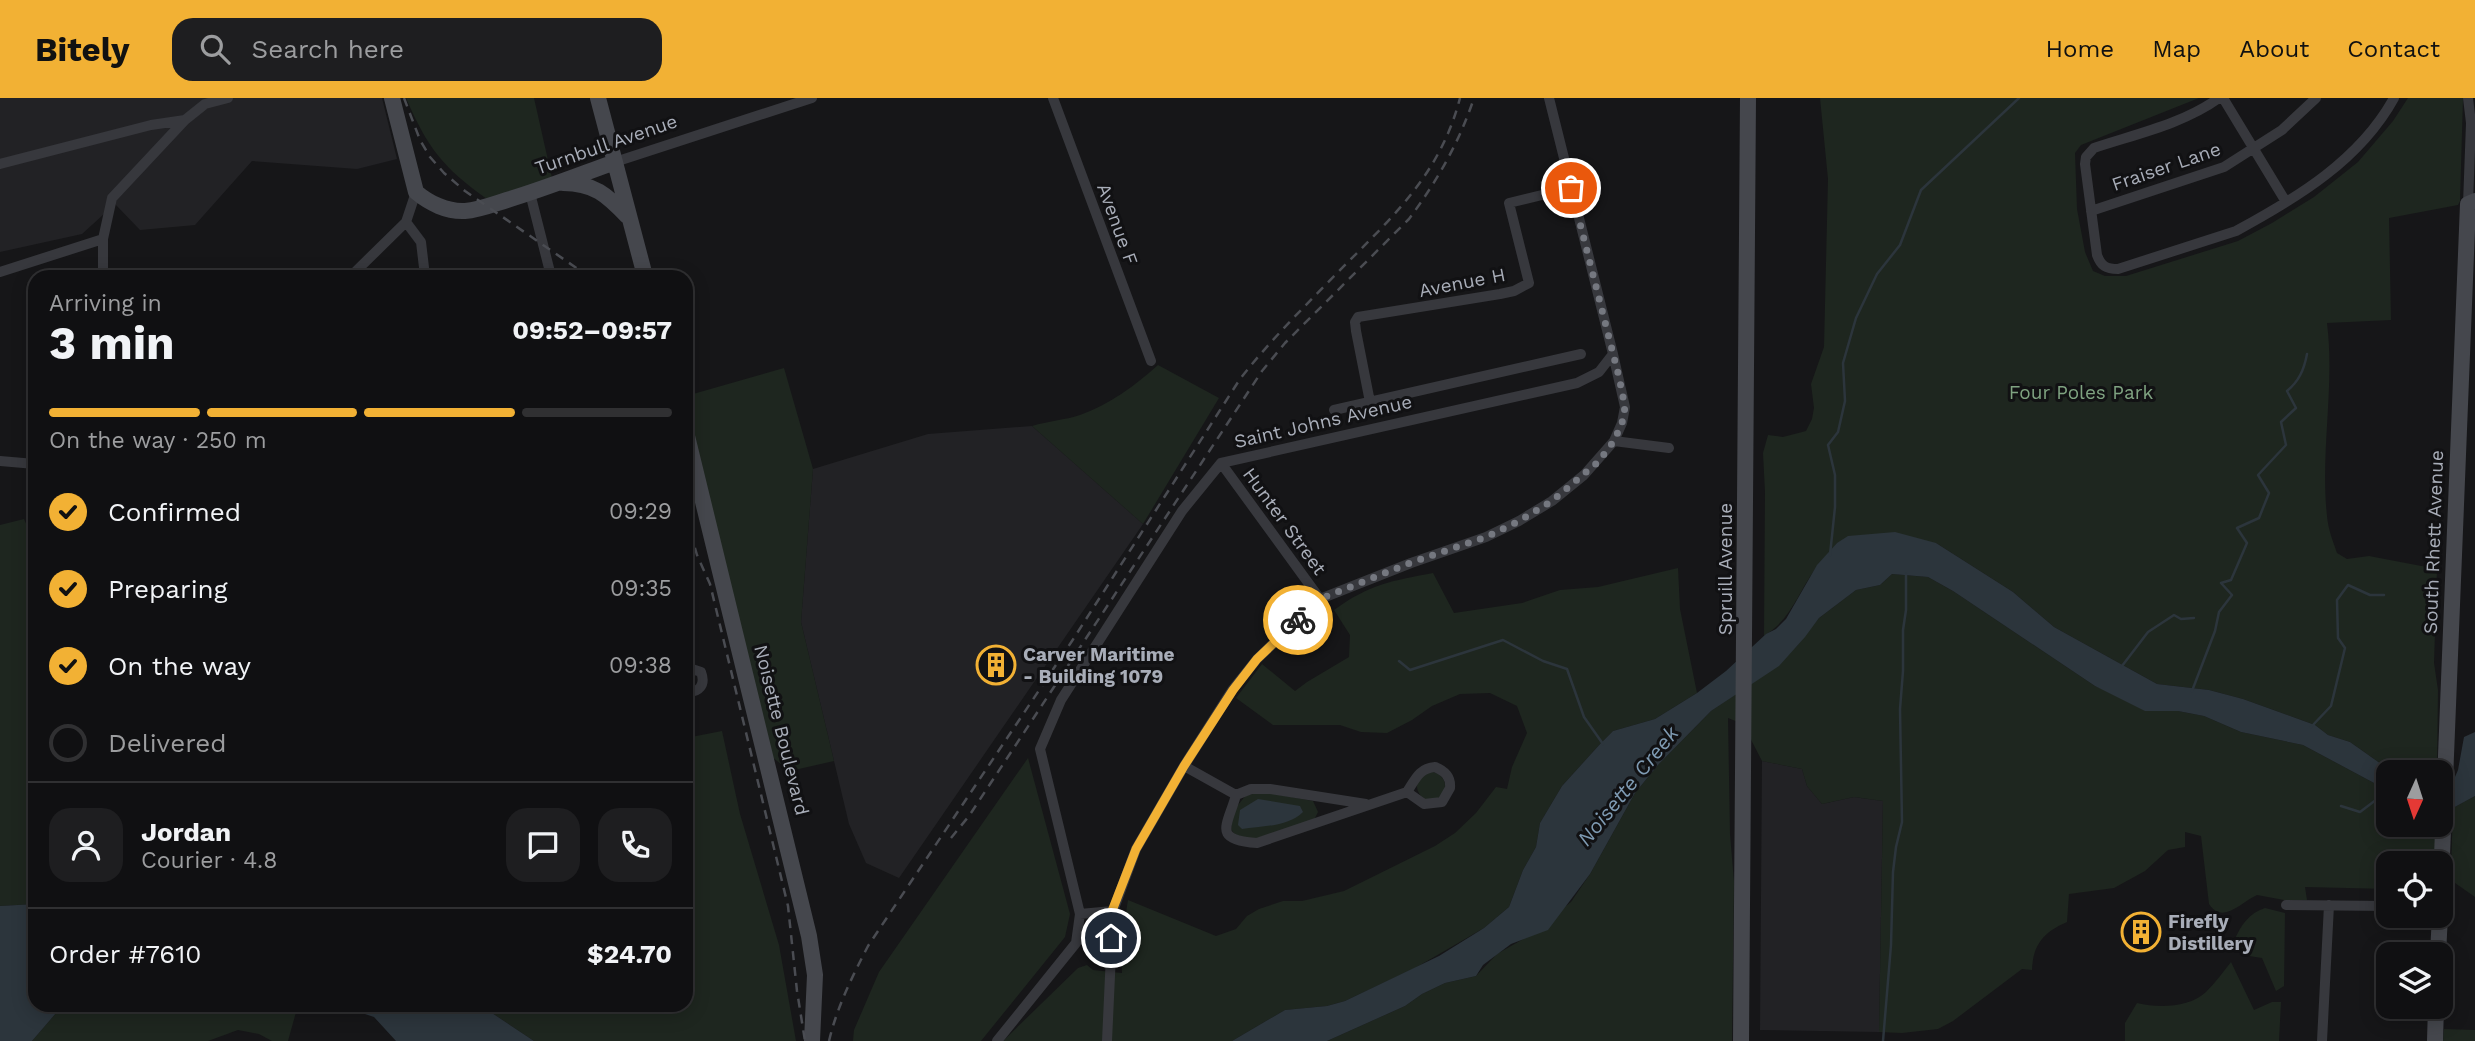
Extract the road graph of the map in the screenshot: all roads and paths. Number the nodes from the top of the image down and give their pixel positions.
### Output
1 (228, 98) edge
2 (392, 98) edge
3 (598, 98) edge
4 (812, 98) edge
5 (1053, 98) edge
6 (1549, 98) edge
7 (1748, 98) edge
8 (2221, 98) edge
9 (2316, 98) edge
10 (2394, 98) edge
11 (2468, 98) edge
12 (2475, 107) edge
13 (185, 120) junction
14 (2471, 123) junction
15 (2254, 149) junction
16 (615, 162) junction
17 (0, 164) edge
18 (557, 183) junction
19 (1571, 188) junction
20 (415, 192) junction
21 (530, 193) junction
22 (2286, 202) junction
23 (2471, 203) edge
24 (2091, 211) junction
25 (630, 218) junction
26 (406, 222) junction
27 (103, 239) junction
28 (103, 270) edge
29 (357, 270) edge
30 (424, 270) edge
31 (549, 270) edge
32 (643, 270) edge
33 (0, 272) edge
34 (1581, 354) dead end
35 (1613, 354) junction
36 (1151, 361) dead end
37 (2467, 372) edge
38 (1370, 402) junction
39 (1334, 410) dead end
40 (1614, 441) junction
41 (1669, 448) dead end
42 (0, 461) edge
43 (693, 461) edge
44 (28, 463) edge
45 (1221, 463) junction
46 (1320, 599) junction
47 (693, 669) edge
48 (693, 692) edge
49 (1184, 766) junction
50 (1407, 792) dead end
51 (1236, 795) junction
52 (1317, 797) junction
53 (1366, 804) junction
54 (1324, 821) junction
55 (2442, 851) edge
56 (2286, 905) dead end
57 (2329, 905) junction
58 (2376, 906) edge
59 (1112, 911) junction
60 (1080, 914) junction
61 (2436, 1019) edge
62 (812, 1041) edge
63 (997, 1041) edge
64 (1107, 1041) edge
65 (1741, 1041) edge
66 (2322, 1041) edge
67 (2435, 1041) edge

1 - 13 street
2 - 20 street
3 - 16 street
4 - 16 street, Turnbull Avenue
5 - 36 street, Avenue F
6 - 19 street
7 - 65 street, Spruill Avenue
8 - 15 street
8 - 24 street
9 - 15 street, Fraiser Lane
10 - 22 street
11 - 14 street
12 - 14 street
13 - 17 street
13 - 27 street
14 - 23 street
15 - 22 street
15 - 24 street, Fraiser Lane
16 - 18 street, Turnbull Avenue
16 - 25 street
18 - 21 street, Turnbull Avenue
18 - 25 street
19 - 35 street
19 - 38 street, Avenue H
20 - 21 street, Turnbull Avenue
20 - 26 street
21 - 31 street
22 - 24 street
23 - 37 street, South Rhett Avenue
25 - 32 street
26 - 29 street
26 - 30 street
27 - 28 street
27 - 33 street
34 - 38 street
35 - 40 street
35 - 45 street, Saint Johns Avenue
37 - 55 street, South Rhett Avenue
38 - 39 street
40 - 41 street
40 - 46 street
42 - 44 street
43 - 62 street, Noisette Boulevard
45 - 46 street, Hunter Street
45 - 60 street, Saint Johns Avenue
46 - 49 street
47 - 48 street
49 - 51 street
49 - 59 street
50 - 53 street
51 - 52 street
51 - 54 street
52 - 53 street
52 - 54 street
53 - 54 street
56 - 57 street
57 - 58 street
57 - 66 street
59 - 60 street
59 - 64 street
60 - 63 street
61 - 67 street

